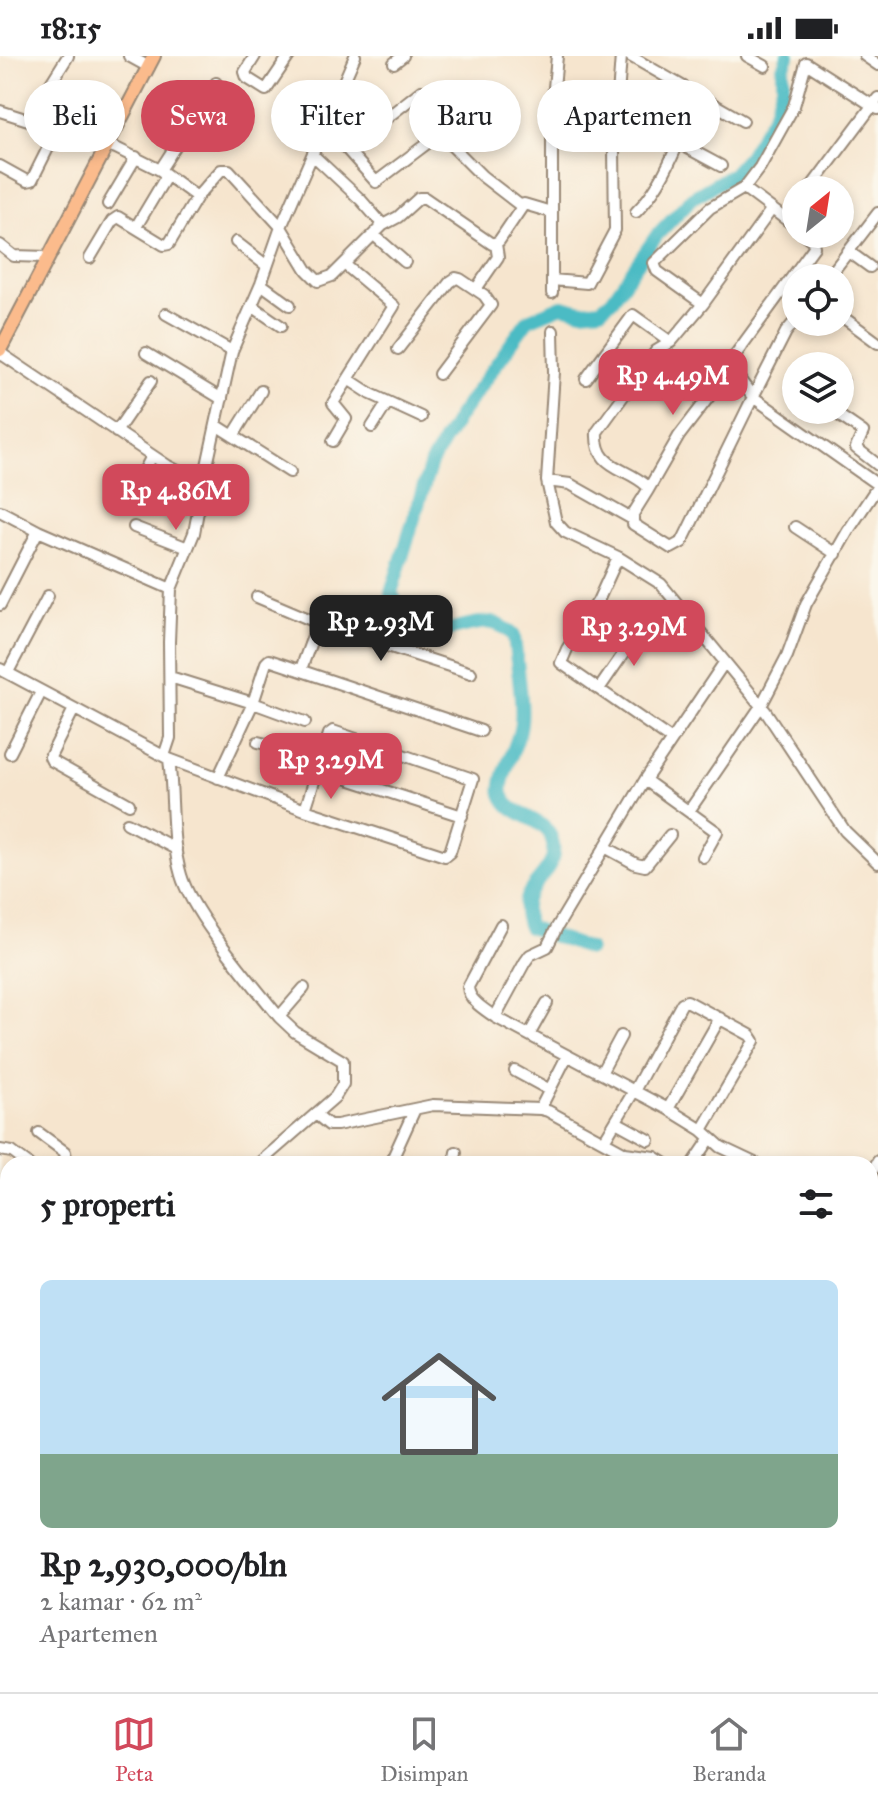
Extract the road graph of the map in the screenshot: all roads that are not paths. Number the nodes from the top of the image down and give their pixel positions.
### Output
1 (68, 56) edge
2 (129, 56) edge
3 (255, 56) edge
4 (289, 56) edge
5 (355, 56) edge
6 (557, 56) edge
7 (621, 56) edge
8 (630, 56) edge
9 (747, 56) edge
10 (865, 56) edge
11 (808, 59) edge
12 (151, 62) edge
13 (878, 65) edge
14 (765, 66) dead end
15 (53, 80) edge
16 (345, 80) edge
17 (619, 80) edge
18 (409, 101) edge
19 (876, 104) edge
20 (0, 111) edge
21 (125, 112) edge
22 (393, 114) edge
23 (24, 119) edge
24 (743, 121) dead end
25 (46, 152) edge
26 (104, 152) edge
27 (125, 152) edge
28 (175, 152) edge
29 (314, 152) edge
30 (349, 152) edge
31 (614, 152) edge
32 (674, 152) edge
33 (695, 152) edge
34 (313, 155) junction
35 (136, 157) junction
36 (0, 166) edge
37 (721, 166) dead end
38 (163, 173) junction
39 (820, 176) edge
40 (744, 188) junction
41 (197, 197) junction
42 (108, 204) dead end
43 (521, 206) junction
44 (771, 210) junction
45 (551, 212) junction
46 (636, 212) dead end
47 (878, 213) edge
48 (782, 217) edge
49 (383, 225) junction
50 (136, 227) junction
51 (281, 227) junction
52 (374, 235) junction
53 (236, 242) dead end
54 (496, 244) junction
55 (0, 245) edge
56 (813, 248) edge
57 (848, 251) junction
58 (48, 257) junction
59 (90, 258) dead end
60 (405, 262) dead end
61 (344, 264) junction
62 (838, 264) edge
63 (267, 266) junction
64 (870, 267) dead end
65 (552, 280) junction
66 (261, 284) junction
67 (476, 289) junction
68 (552, 293) dead end
69 (703, 304) junction
70 (290, 305) dead end
71 (252, 306) junction
72 (166, 314) dead end
73 (854, 325) edge
74 (281, 326) dead end
75 (5, 330) edge
76 (553, 331) dead end
77 (784, 336) edge
78 (671, 342) junction
79 (878, 343) edge
80 (398, 349) dead end
81 (232, 351) junction
82 (0, 352) edge
83 (146, 353) dead end
84 (731, 368) junction
85 (439, 374) dead end
86 (348, 379) junction
87 (586, 379) dead end
88 (151, 381) dead end
89 (261, 391) dead end
90 (753, 397) junction
91 (222, 399) junction
92 (388, 402) junction
93 (421, 417) dead end
94 (851, 424) edge
95 (216, 425) junction
96 (372, 427) dead end
97 (116, 432) junction
98 (233, 436) junction
99 (333, 441) dead end
100 (152, 456) junction
101 (878, 465) edge
102 (290, 472) dead end
103 (547, 481) junction
104 (203, 484) junction
105 (878, 486) edge
106 (648, 490) junction
107 (132, 494) dead end
108 (0, 511) edge
109 (632, 519) junction
110 (134, 527) dead end
111 (795, 527) dead end
112 (38, 531) junction
113 (188, 548) junction
114 (836, 554) junction
115 (618, 557) junction
116 (171, 589) junction
117 (48, 596) dead end
118 (257, 597) dead end
119 (0, 605) edge
120 (323, 625) junction
121 (641, 628) dead end
122 (724, 663) junction
123 (301, 669) junction
124 (4, 671) edge
125 (471, 673) dead end
126 (170, 677) junction
127 (599, 689) junction
128 (41, 692) junction
129 (253, 703) junction
130 (761, 706) junction
131 (74, 709) junction
132 (305, 722) dead end
133 (481, 731) dead end
134 (672, 740) junction
135 (258, 742) dead end
136 (10, 753) dead end
137 (166, 758) junction
138 (318, 769) junction
139 (218, 778) junction
140 (645, 780) junction
141 (129, 804) dead end
142 (305, 810) junction
143 (689, 811) junction
144 (462, 816) junction
145 (127, 823) dead end
146 (670, 835) dead end
147 (605, 847) junction
148 (176, 849) junction
149 (703, 857) dead end
150 (878, 863) edge
151 (501, 925) dead end
152 (304, 988) dead end
153 (547, 1003) dead end
154 (279, 1017) junction
155 (495, 1017) junction
156 (720, 1018) junction
157 (529, 1035) junction
158 (621, 1036) dead end
159 (567, 1056) junction
160 (515, 1071) dead end
161 (601, 1073) junction
162 (548, 1089) junction
163 (634, 1091) junction
164 (415, 1109) junction
165 (540, 1109) junction
166 (668, 1109) junction
167 (317, 1115) junction
168 (616, 1122) junction
169 (39, 1133) dead end
170 (706, 1135) junction
171 (649, 1140) dead end
172 (604, 1141) junction
173 (456, 1152) dead end
174 (625, 1153) junction
175 (66, 1156) edge
176 (268, 1156) edge
177 (394, 1156) edge
178 (455, 1156) edge
179 (623, 1156) edge
180 (648, 1156) edge
181 (697, 1156) edge
182 (743, 1156) edge

1 - 15 street
2 - 12 street
3 - 4 street
5 - 16 street
6 - 45 street
7 - 17 street
8 - 24 street
9 - 14 street
10 - 13 street
11 - 19 street
11 - 40 street
12 - 21 main road
18 - 22 street
19 - 39 street
20 - 23 street
25 - 36 street
26 - 58 main road
27 - 35 street
28 - 38 street
29 - 34 street
30 - 43 street
31 - 65 street
32 - 46 street
33 - 37 street
34 - 49 street
34 - 51 street
35 - 38 street
35 - 42 street
38 - 41 street
38 - 50 street
40 - 44 street
40 - 69 street
41 - 50 street
41 - 51 street
43 - 45 street
43 - 54 street
44 - 48 street
44 - 69 street
45 - 65 street
47 - 57 street
49 - 52 street
49 - 54 street
50 - 59 street
51 - 61 street
51 - 63 street
52 - 60 street
52 - 61 street
53 - 63 street
54 - 67 street
55 - 58 street
56 - 84 street
57 - 62 street
57 - 64 street
58 - 75 main road
61 - 86 street
63 - 66 street
65 - 68 street
66 - 70 street
66 - 71 street
67 - 80 street
67 - 85 street
69 - 78 street
71 - 74 street
71 - 81 street
72 - 81 street
73 - 79 street
75 - 82 main road
76 - 103 street
77 - 90 street
78 - 87 street
78 - 106 street
81 - 91 street
82 - 97 street
83 - 91 street
84 - 90 street
84 - 106 street
86 - 92 street
86 - 99 street
88 - 97 street
89 - 98 street
90 - 105 street
90 - 109 street
91 - 95 street
92 - 93 street
92 - 96 street
94 - 101 street
95 - 98 street
95 - 104 street
97 - 100 street
98 - 102 street
100 - 104 street
100 - 107 street
103 - 109 street
103 - 115 street
104 - 113 street
105 - 114 street
106 - 109 street
108 - 112 street
110 - 113 street
111 - 114 street
112 - 116 street
112 - 119 street
113 - 116 street
114 - 130 street
115 - 122 street
115 - 127 street
116 - 126 street
117 - 124 street
118 - 120 street
120 - 123 street
120 - 125 street
121 - 127 street
122 - 130 street
122 - 134 street
123 - 129 street
123 - 133 street
124 - 128 street
126 - 129 street
126 - 137 street
127 - 134 street
128 - 131 street
128 - 136 street
129 - 132 street
129 - 139 street
130 - 143 street
130 - 150 street
131 - 137 street
131 - 141 street
134 - 140 street
135 - 138 street
137 - 139 street
137 - 148 street
138 - 142 street
138 - 144 street
138 - 144 street
139 - 142 street
140 - 143 street
140 - 147 street
142 - 144 street
143 - 149 street
145 - 148 street
146 - 147 street
147 - 155 street
148 - 154 street
151 - 155 street
152 - 154 street
153 - 157 street
154 - 167 street
155 - 157 street
156 - 163 street
156 - 166 street
156 - 170 street
157 - 159 street
158 - 161 street
159 - 161 street
159 - 162 street
160 - 162 street
161 - 163 street
162 - 165 street
163 - 166 street
163 - 168 street
164 - 165 street
164 - 167 street
164 - 177 street
165 - 172 street
166 - 170 street
167 - 176 street
168 - 171 street
168 - 172 street
169 - 175 street
170 - 181 street
170 - 182 street
172 - 174 street
173 - 178 street
174 - 179 street
174 - 180 street

